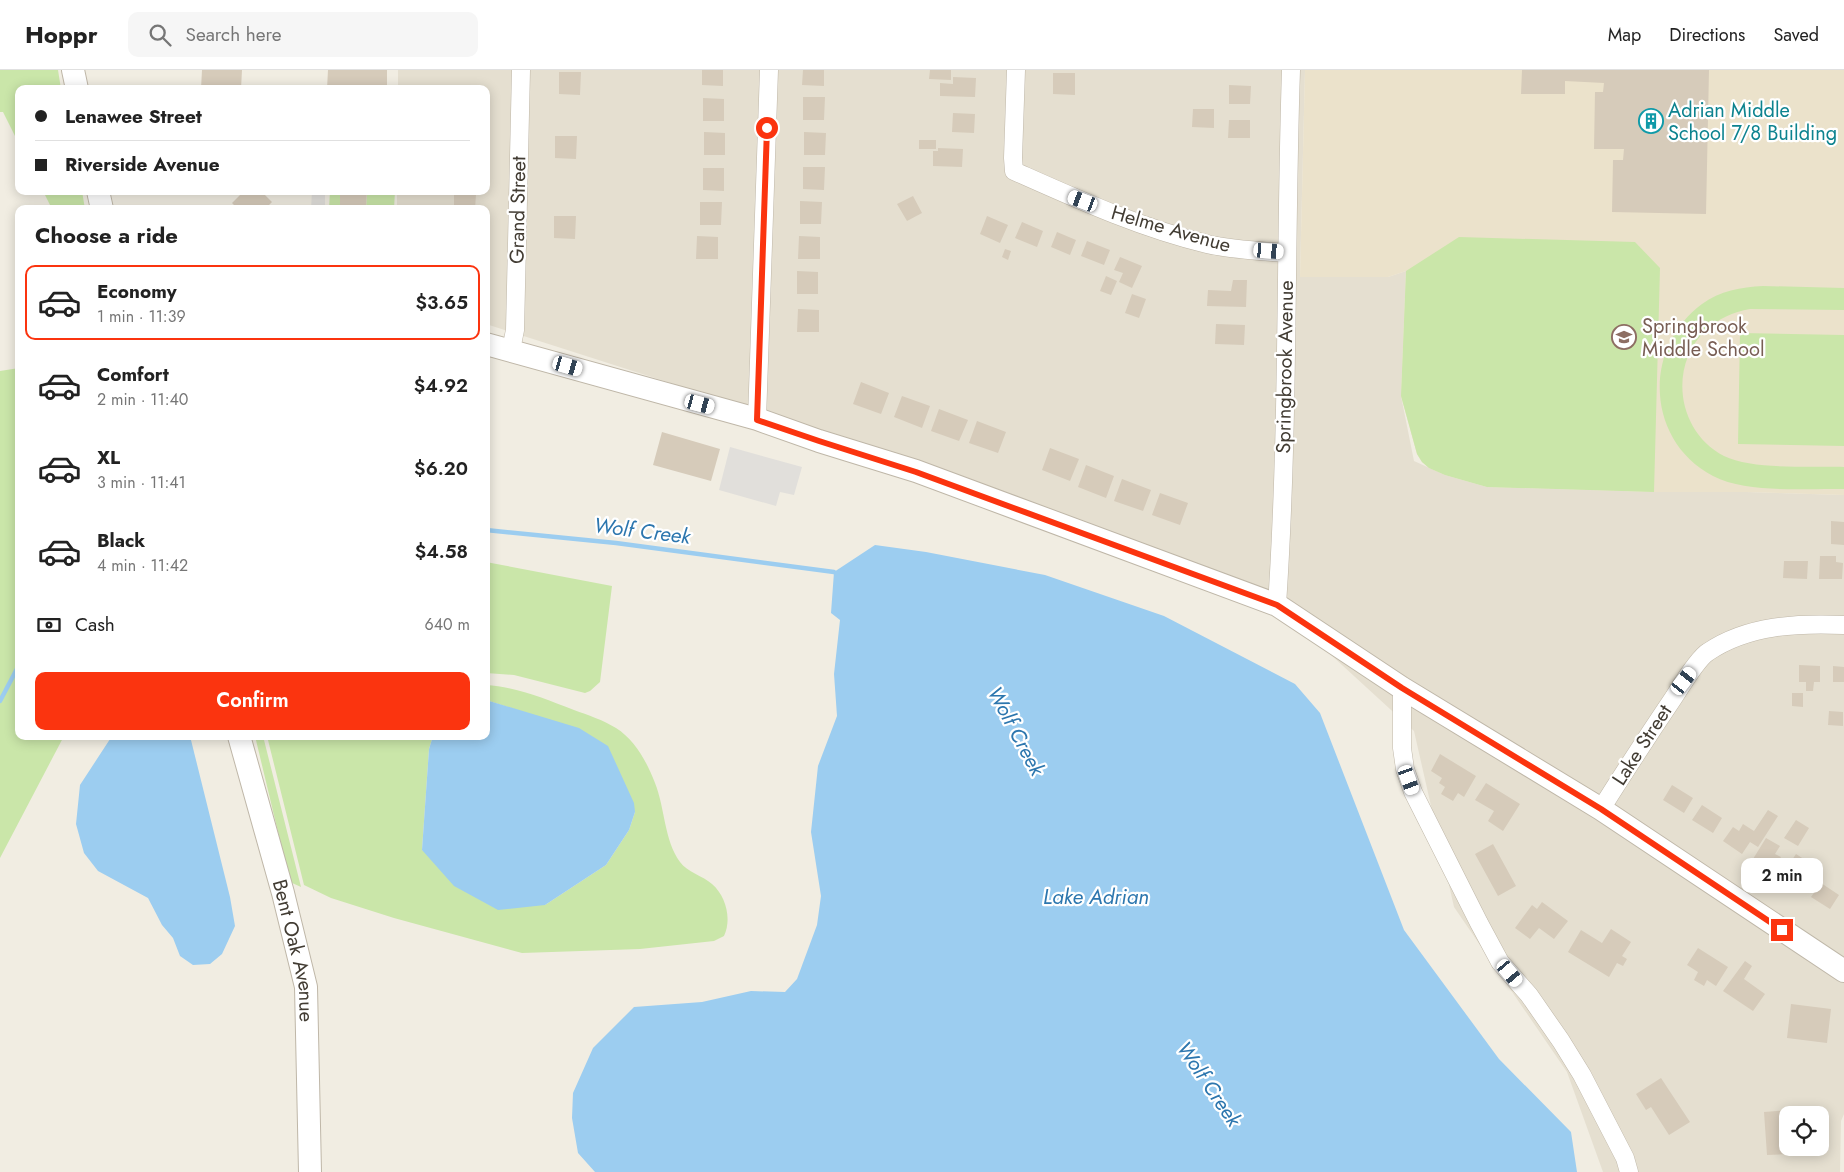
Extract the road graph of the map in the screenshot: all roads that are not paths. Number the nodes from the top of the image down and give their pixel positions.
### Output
1 (73, 70) edge
2 (521, 70) edge
3 (769, 70) edge
4 (1016, 70) edge
5 (1291, 70) edge
6 (76, 85) edge
7 (1287, 253) junction
8 (490, 345) edge
9 (511, 350) junction
10 (757, 420) junction
11 (1277, 605) junction
12 (1844, 625) edge
13 (1402, 688) junction
14 (241, 740) edge
15 (1601, 809) junction
16 (1844, 971) edge
17 (310, 1172) edge
18 (1629, 1172) edge

1 - 6 street
2 - 9 street, Grand Street
3 - 10 street
4 - 7 street, Helme Avenue
5 - 7 street, Springbrook Avenue
7 - 11 street, Springbrook Avenue
8 - 9 street
9 - 10 street
10 - 11 street
11 - 13 street
12 - 15 street, Lake Street
13 - 15 street
13 - 18 street
14 - 17 street, Bent Oak Avenue
15 - 16 street

